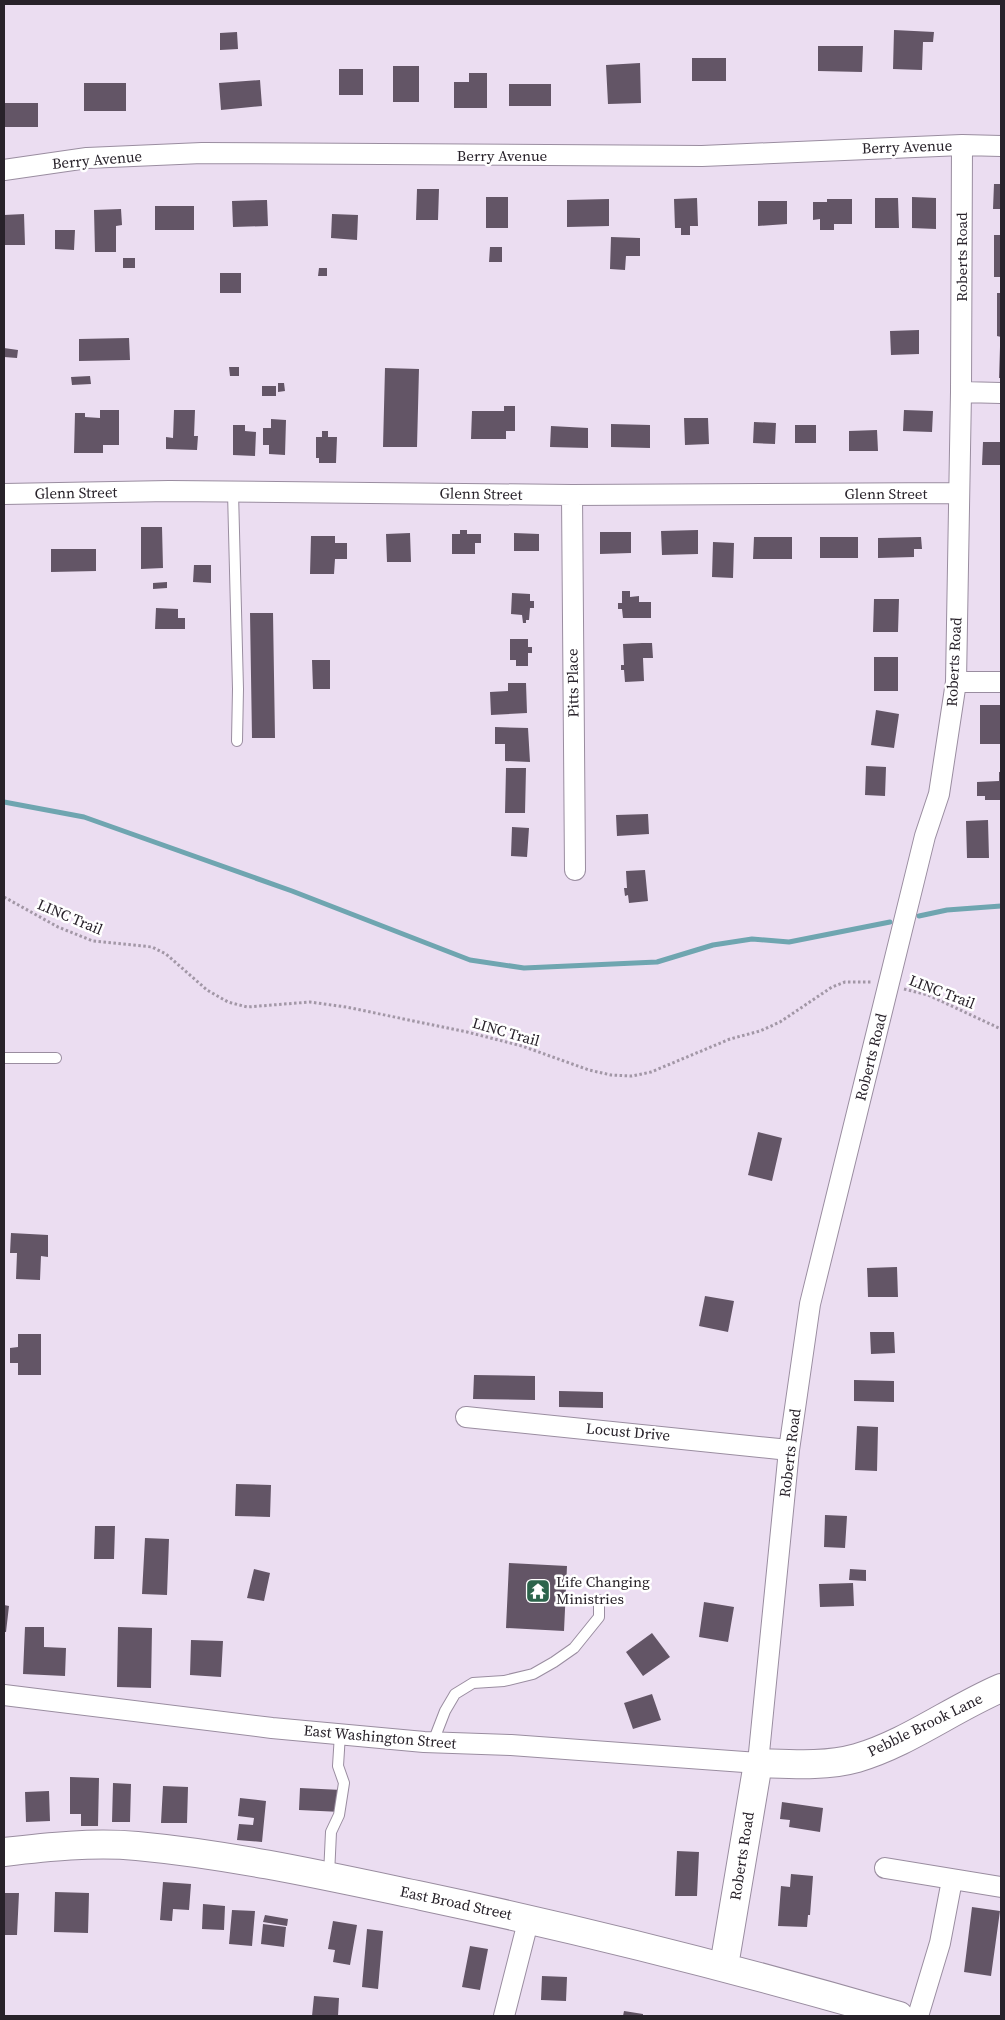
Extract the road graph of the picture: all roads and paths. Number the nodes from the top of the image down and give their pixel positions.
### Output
1 (962, 145) junction
2 (1001, 146) edge
3 (4, 170) edge
4 (961, 392) junction
5 (1001, 393) edge
6 (233, 492) junction
7 (4, 494) edge
8 (958, 494) junction
9 (572, 495) junction
10 (956, 682) junction
11 (1001, 682) edge
12 (237, 740) dead end
13 (575, 870) dead end
14 (4, 898) edge
15 (888, 985) junction
16 (1001, 1028) edge
17 (4, 1058) edge
18 (56, 1058) dead end
19 (466, 1417) dead end
20 (789, 1450) junction
21 (599, 1600) dead end
22 (1001, 1688) edge
23 (4, 1695) edge
24 (340, 1734) junction
25 (433, 1742) junction
26 (758, 1763) junction
27 (4, 1852) edge
28 (885, 1868) dead end
29 (329, 1876) junction
30 (952, 1880) junction
31 (1001, 1887) edge
32 (529, 1918) junction
33 (724, 1966) junction
34 (504, 2016) edge
35 (899, 2016) edge
36 (918, 2016) edge

1 - 2 street, Berry Avenue
1 - 3 street, Berry Avenue
1 - 4 street, Roberts Road
4 - 5 street
4 - 8 street, Roberts Road
6 - 7 street, Glenn Street
6 - 9 street, Glenn Street
6 - 12 lane
8 - 9 street, Glenn Street
8 - 10 street, Roberts Road
9 - 13 street, Pitts Place
10 - 11 street
10 - 15 street, Roberts Road
14 - 15 path, LINC Trail
15 - 16 path, LINC Trail
15 - 20 street, Roberts Road
17 - 18 lane
19 - 20 street, Locust Drive
20 - 26 street, Roberts Road
21 - 25 lane
22 - 26 street, Pebble Brook Lane
23 - 24 street, East Washington Street
24 - 25 street, East Washington Street
24 - 29 lane
25 - 26 street, East Washington Street
26 - 33 street, Roberts Road
27 - 29 street, East Broad Street
28 - 30 street
29 - 32 street, East Broad Street
30 - 31 street
30 - 36 street
32 - 33 street, East Broad Street
32 - 34 street
33 - 35 street, East Broad Street

